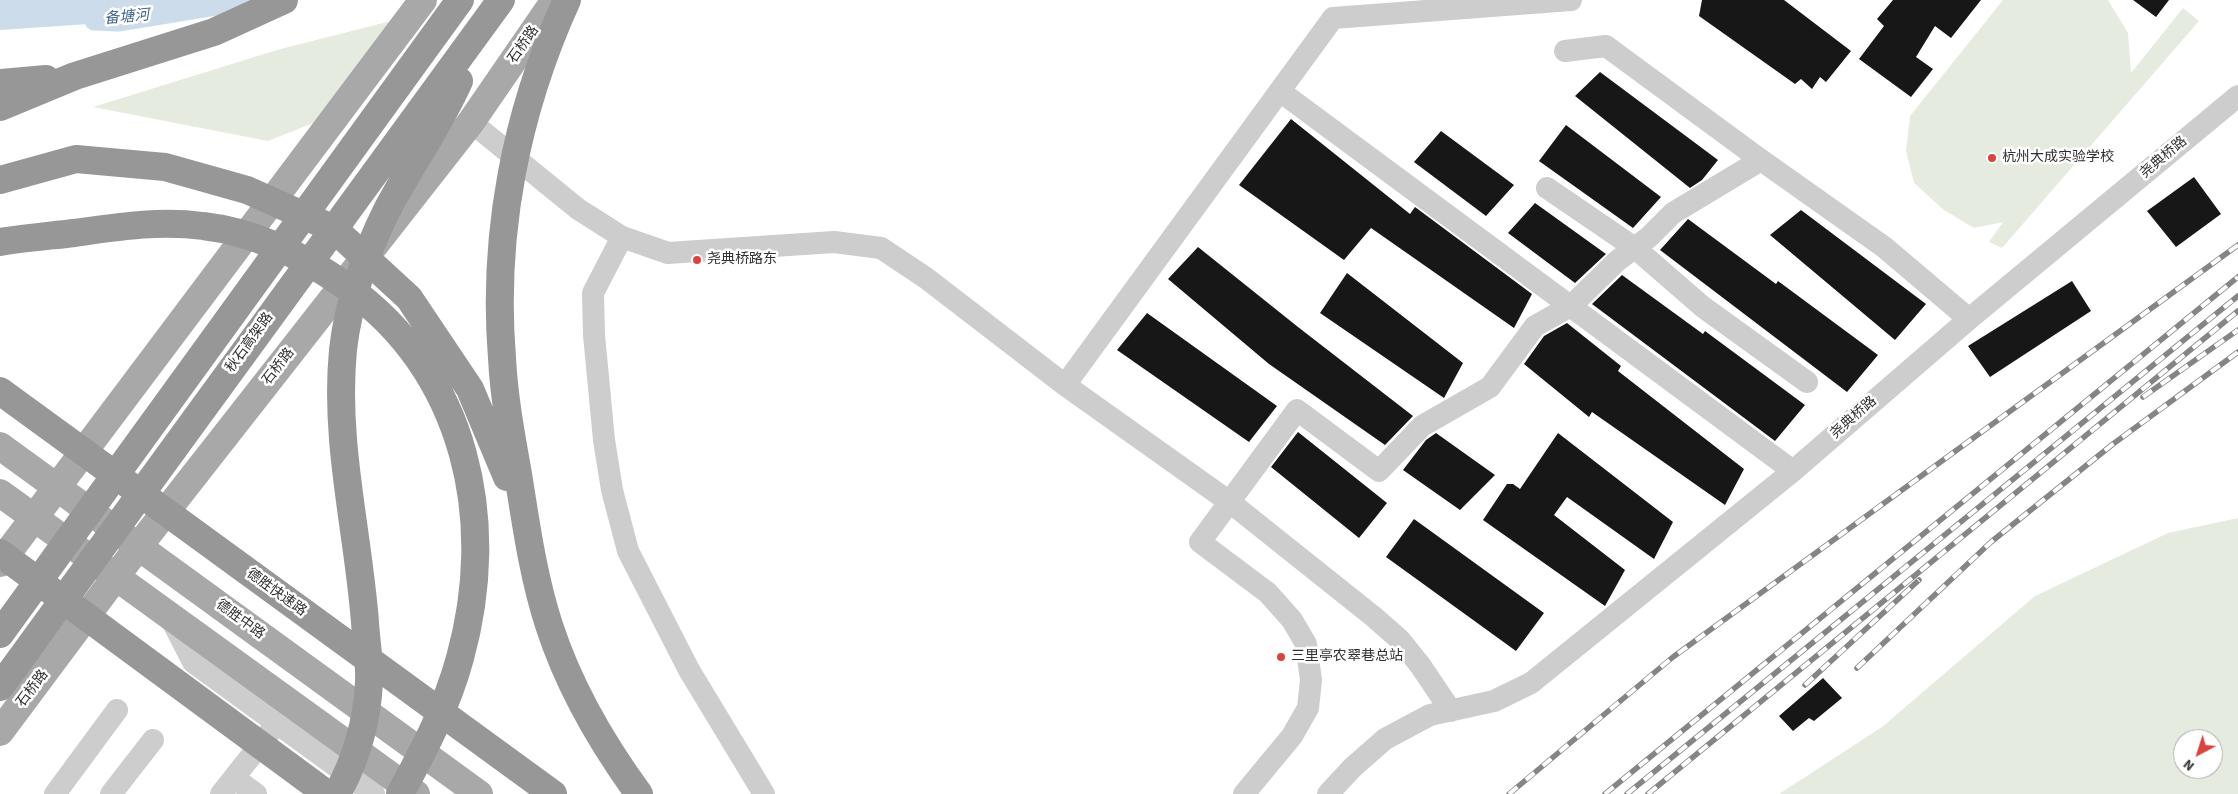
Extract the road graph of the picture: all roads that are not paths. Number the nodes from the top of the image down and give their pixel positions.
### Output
1 (284, 0) edge
2 (460, 0) edge
3 (1571, 0) edge
4 (556, 5) edge
5 (1425, 6) edge
6 (1331, 9) edge
7 (415, 10) edge
8 (494, 10) edge
9 (1565, 51) dead end
10 (75, 76) junction
11 (0, 83) edge
12 (1281, 92) junction
13 (2238, 96) edge
14 (0, 106) edge
15 (471, 122) junction
16 (1761, 160) junction
17 (0, 180) edge
18 (1547, 188) dead end
19 (622, 237) junction
20 (0, 242) edge
21 (1635, 248) junction
22 (1571, 306) junction
23 (1969, 319) junction
24 (1807, 382) dead end
25 (1065, 385) junction
26 (0, 391) edge
27 (0, 446) edge
28 (1793, 471) junction
29 (56, 487) junction
30 (0, 493) edge
31 (1230, 503) junction
32 (34, 517) junction
33 (527, 530) junction
34 (138, 547) junction
35 (0, 553) edge
36 (0, 563) edge
37 (116, 577) junction
38 (170, 617) junction
39 (0, 634) edge
40 (0, 687) edge
41 (117, 710) dead end
42 (1451, 711) junction
43 (277, 723) junction
44 (0, 732) edge
45 (153, 740) dead end
46 (227, 786) edge
47 (762, 793) edge
48 (55, 794) edge
49 (111, 794) edge
50 (256, 794) edge
51 (327, 794) edge
52 (337, 794) edge
53 (374, 794) edge
54 (400, 794) edge
55 (416, 794) edge
56 (479, 794) edge
57 (553, 794) edge
58 (639, 794) edge
59 (1244, 794) edge
60 (1328, 794) edge

1 - 10 highway
2 - 39 highway
3 - 5 street
4 - 15 main road, 石桥路
4 - 33 highway
5 - 6 street
6 - 12 street
7 - 29 main road
8 - 40 highway, 秋石高架路
8 - 52 highway
9 - 16 street
10 - 11 highway
10 - 14 highway
12 - 22 street
12 - 25 street
13 - 23 street, 尧典桥路
15 - 19 street
15 - 34 main road, 石桥路
16 - 21 street
16 - 23 street
17 - 33 highway
18 - 21 street
19 - 25 street
19 - 47 street
20 - 54 highway
21 - 22 street
21 - 24 street
22 - 28 street
22 - 31 street
23 - 28 street, 尧典桥路
25 - 31 street
26 - 57 highway, 德胜快速路
27 - 29 main road, 德胜中路
28 - 42 street, 尧典桥路
29 - 32 main road
29 - 34 main road, 德胜中路
30 - 32 main road
31 - 42 street
31 - 59 street
32 - 36 main road
32 - 37 main road
33 - 58 highway
34 - 37 main road, 石桥路
34 - 56 main road, 德胜中路
35 - 51 highway
37 - 38 main road
37 - 44 main road, 石桥路
38 - 43 street
38 - 55 main road
41 - 48 street
42 - 60 street, 尧典桥路
43 - 46 street
43 - 53 street
45 - 49 street
46 - 50 street

